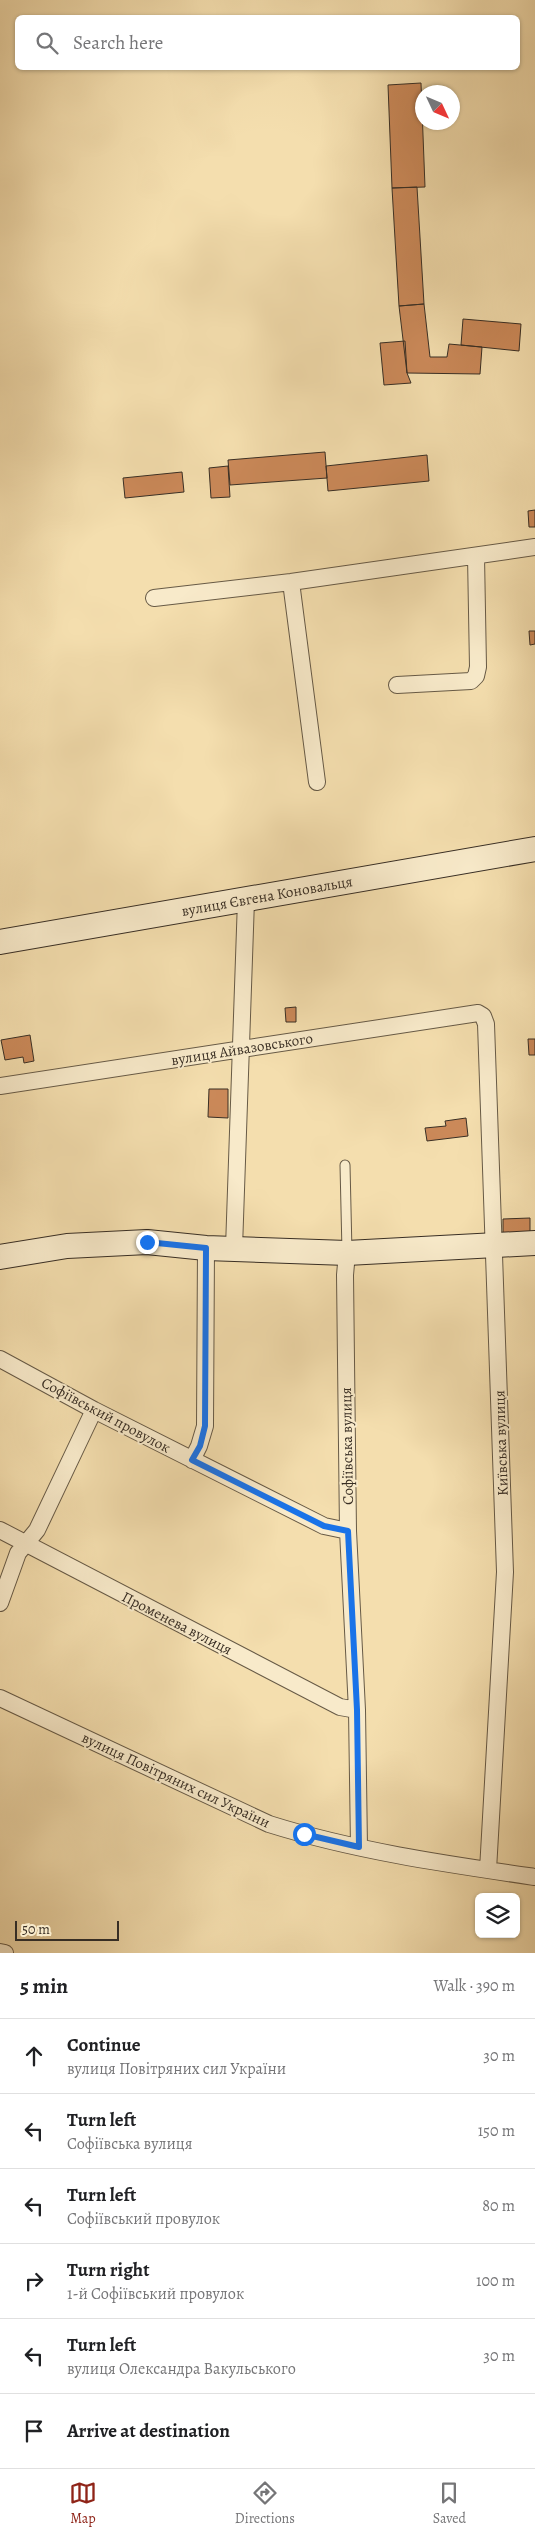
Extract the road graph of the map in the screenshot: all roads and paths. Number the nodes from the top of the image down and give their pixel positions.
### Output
1 (535, 547) edge
2 (476, 556) junction
3 (291, 582) junction
4 (154, 598) dead end
5 (397, 685) dead end
6 (317, 782) dead end
7 (535, 849) edge
8 (246, 900) junction
9 (0, 942) edge
10 (483, 1016) joint
11 (241, 1048) junction
12 (0, 1086) edge
13 (345, 1165) dead end
14 (535, 1243) edge
15 (496, 1246) junction
16 (206, 1248) junction
17 (234, 1248) junction
18 (348, 1253) junction
19 (0, 1257) edge
20 (0, 1359) edge
21 (94, 1410) junction
22 (192, 1460) junction
23 (0, 1530) edge
24 (348, 1531) junction
25 (24, 1543) junction
26 (0, 1603) edge
27 (0, 1698) edge
28 (357, 1710) junction
29 (359, 1847) junction
30 (488, 1870) junction
31 (535, 1876) edge
32 (0, 1952) edge
33 (5, 1953) edge

1 - 2 street
2 - 3 street
2 - 5 street
3 - 4 street
3 - 6 street
7 - 8 street, вулиця Євгена Коновальця
8 - 9 street, вулиця Євгена Коновальця
8 - 11 street
10 - 11 street, вулиця Айвазовського
10 - 15 street, Київська вулиця
11 - 12 street, вулиця Айвазовського
11 - 17 street
13 - 18 lane, Софіївська вулиця
14 - 15 street
15 - 18 street
15 - 30 street, Київська вулиця
16 - 17 street
16 - 19 street
16 - 22 street
17 - 18 street
18 - 24 street, Софіївська вулиця
20 - 21 street, Софіївський провулок
21 - 22 street, Софіївський провулок
21 - 25 street
22 - 24 street, Софіївський провулок
23 - 25 street, Променева вулиця
24 - 28 street, Софіївська вулиця
25 - 26 street
25 - 28 street, Променева вулиця
27 - 29 street, вулиця Повітряних сил України
28 - 29 street, Софіївська вулиця
29 - 30 street, вулиця Повітряних сил України
30 - 31 street, вулиця Повітряних сил України
32 - 33 street

